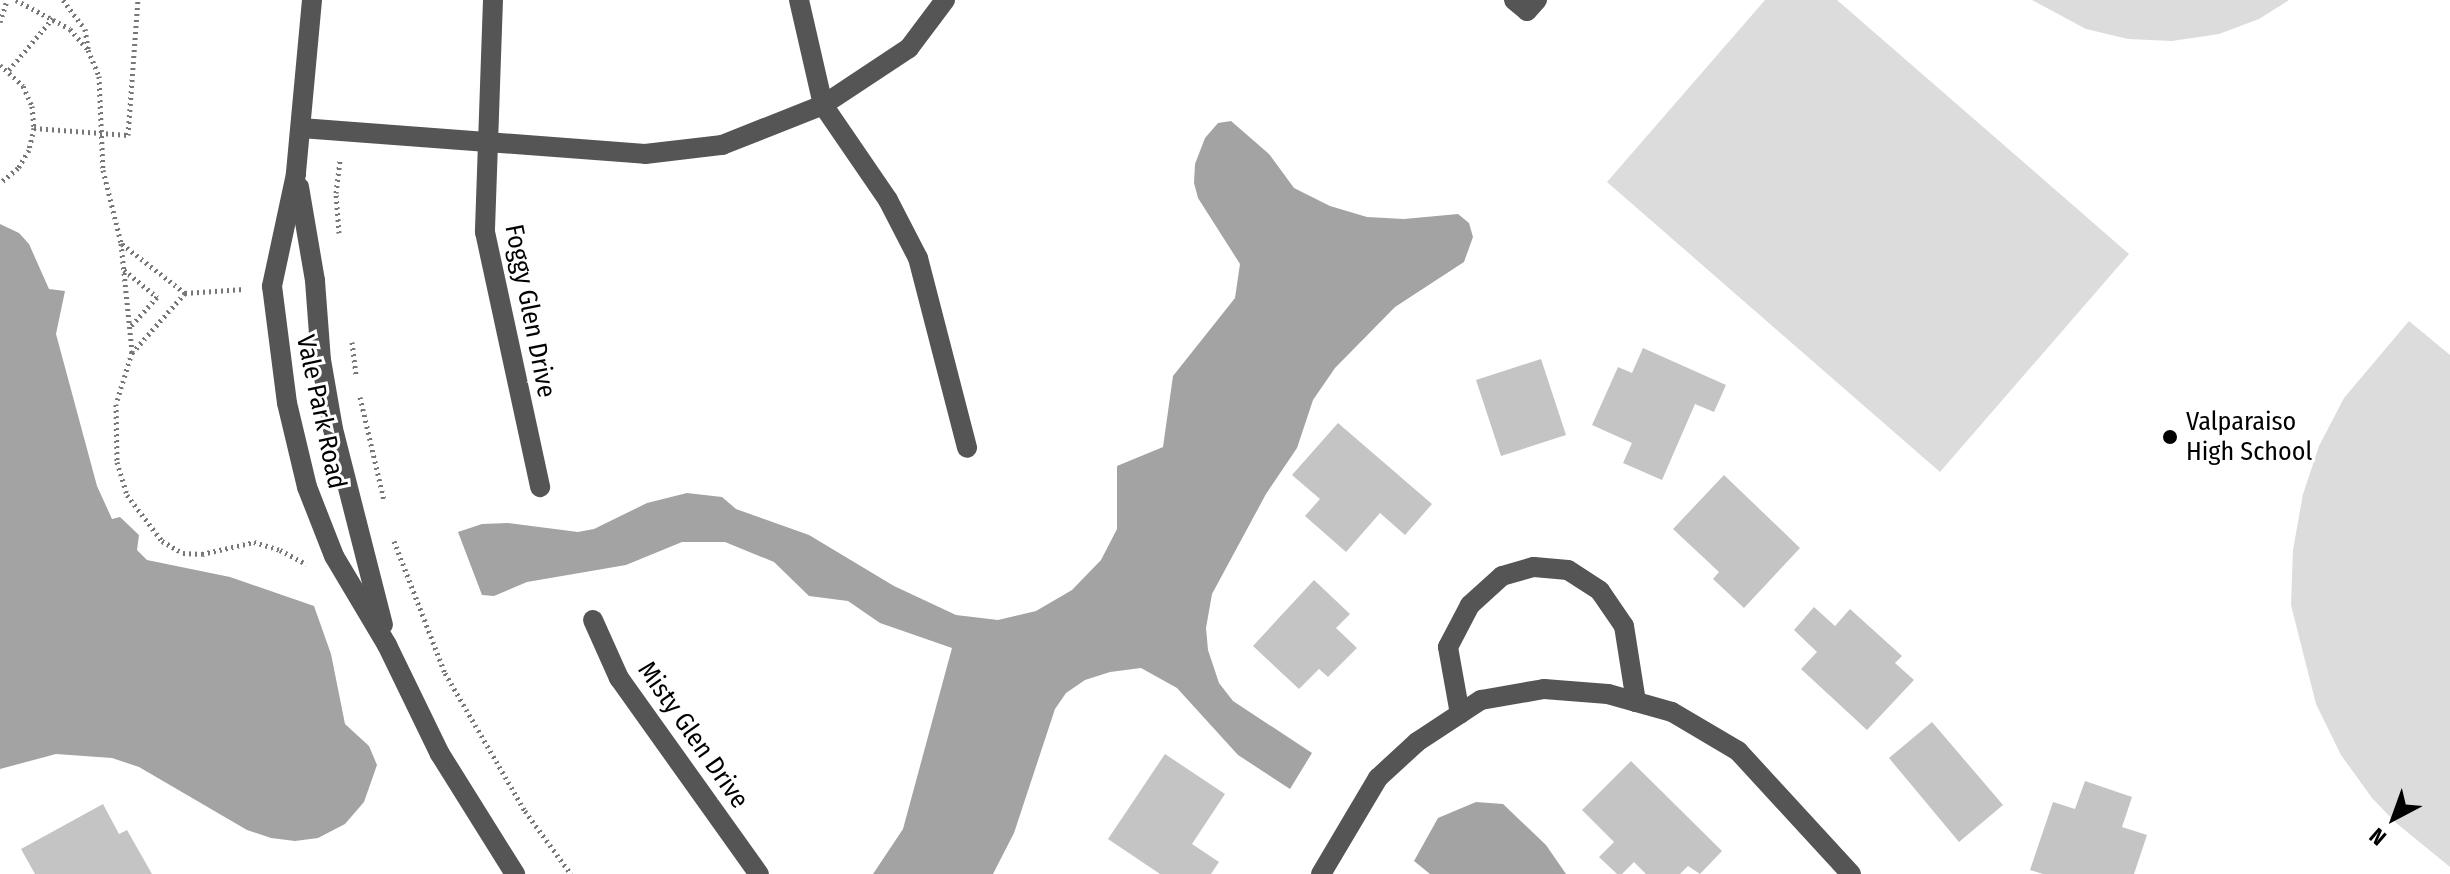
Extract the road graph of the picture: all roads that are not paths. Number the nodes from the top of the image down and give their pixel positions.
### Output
1 (312, 0) edge
2 (493, 0) edge
3 (799, 0) edge
4 (945, 0) edge
5 (1514, 0) edge
6 (1537, 0) edge
7 (823, 105) junction
8 (301, 128) junction
9 (490, 144) junction
10 (296, 174) junction
11 (967, 448) dead end
12 (540, 487) dead end
13 (593, 620) dead end
14 (387, 645) junction
15 (1636, 702) junction
16 (1460, 714) junction
17 (515, 874) edge
18 (759, 874) edge
19 (1321, 874) edge
20 (1851, 874) edge

1 - 8 street, Vale Park Road
2 - 9 street, Foggy Glen Drive
3 - 7 street
4 - 7 street
5 - 6 street
7 - 9 street
7 - 11 street
8 - 9 street
8 - 10 street, Vale Park Road
9 - 12 street, Foggy Glen Drive
10 - 14 street, Vale Park Road
10 - 14 street, Vale Park Road
13 - 18 street, Misty Glen Drive
14 - 17 street, Vale Park Road
15 - 16 street
15 - 16 street
15 - 20 street
16 - 19 street

